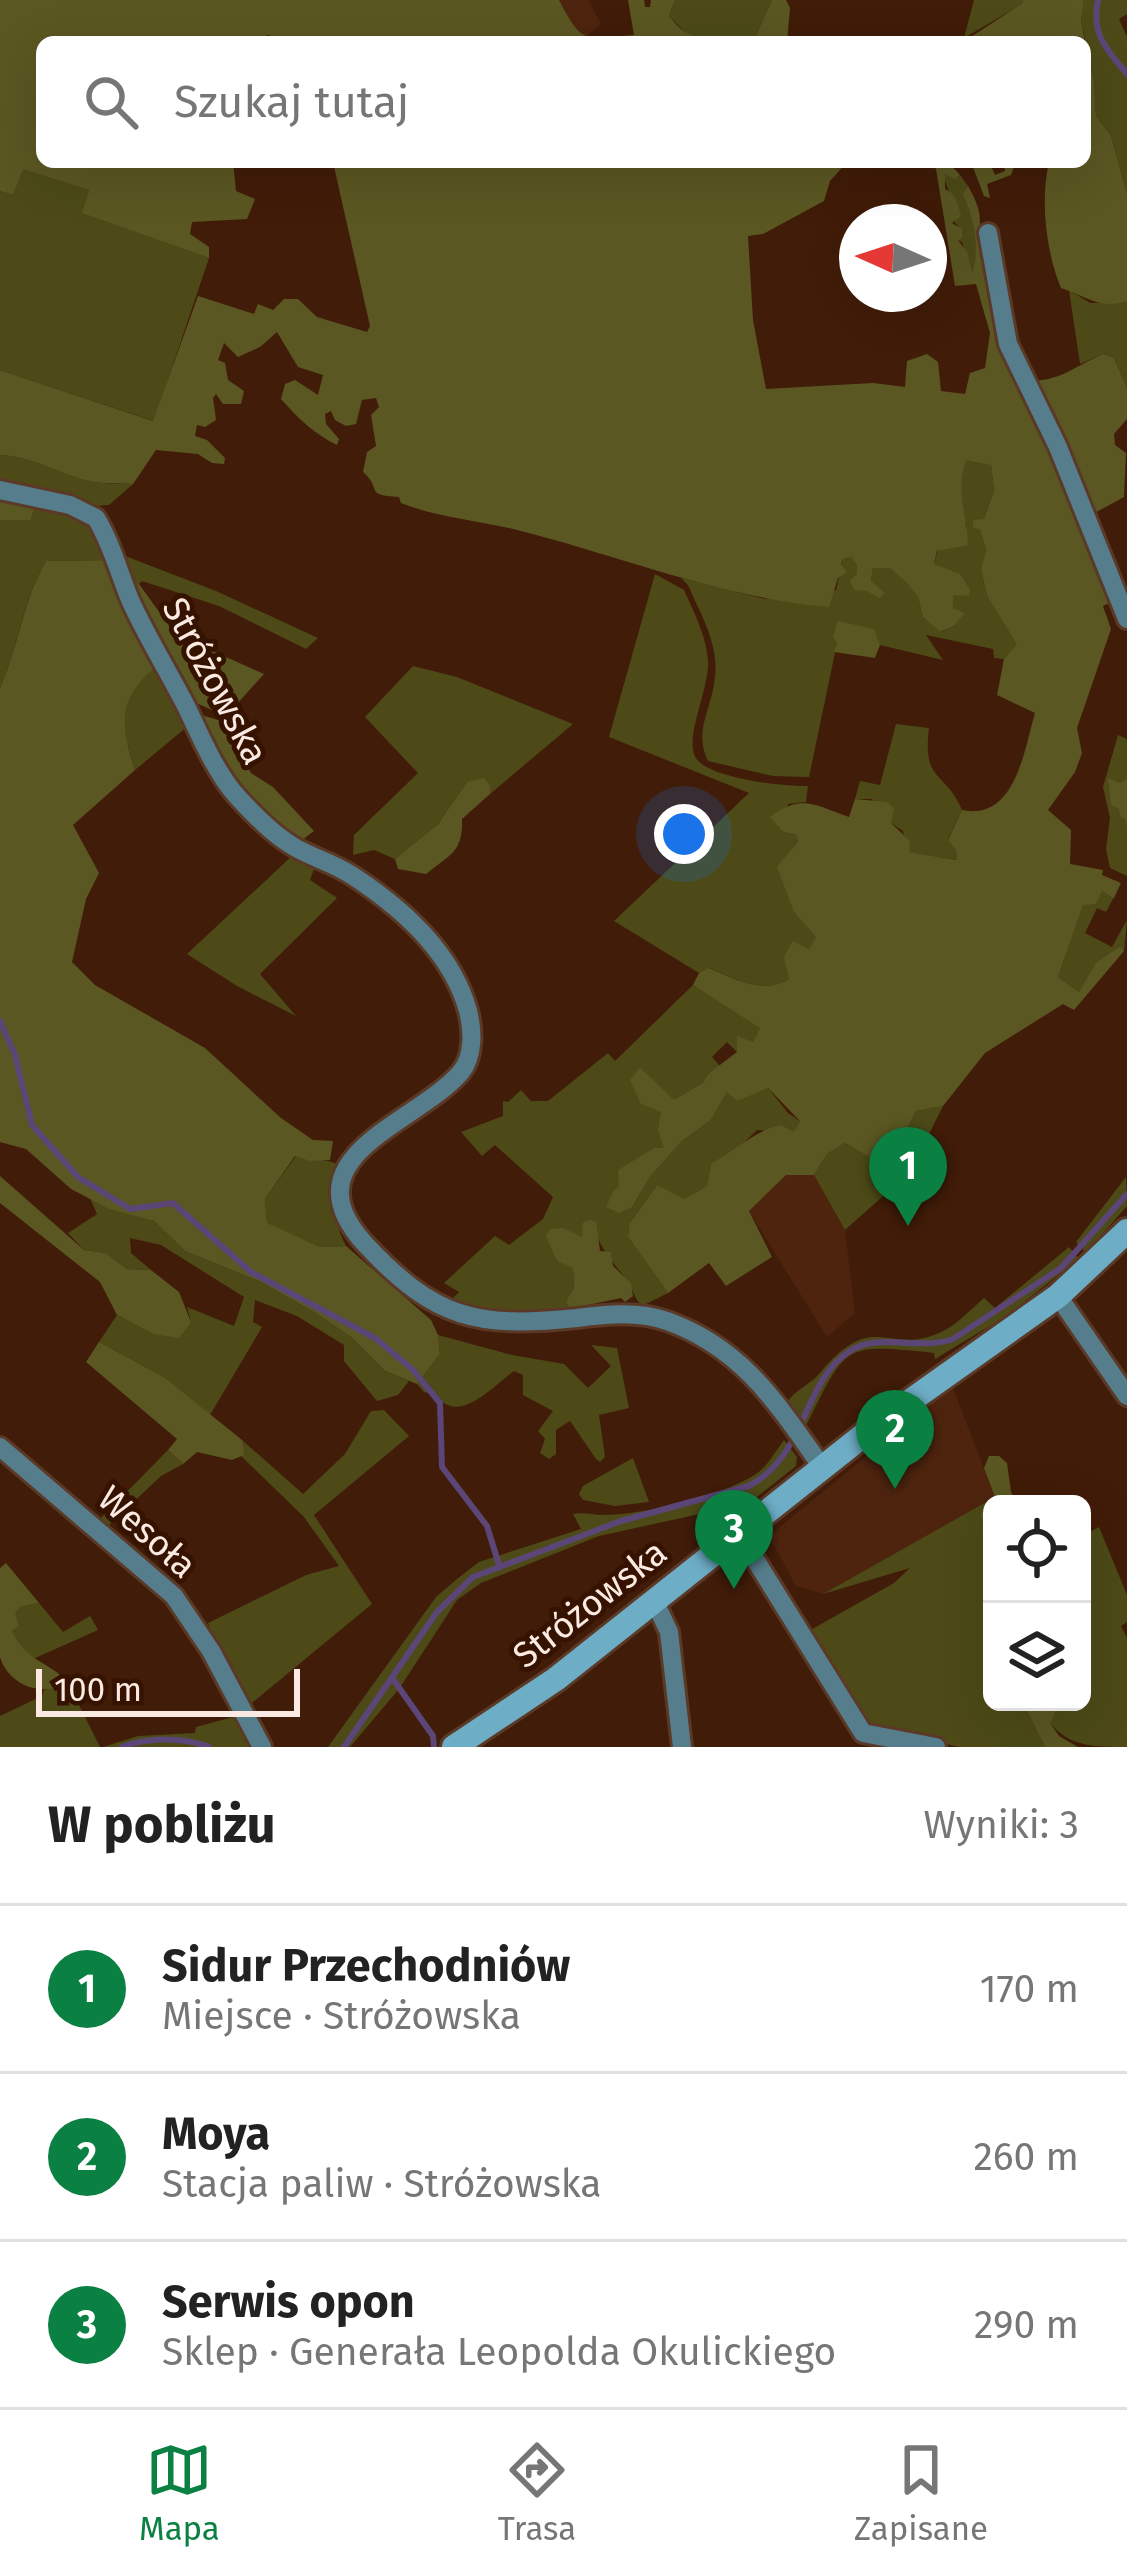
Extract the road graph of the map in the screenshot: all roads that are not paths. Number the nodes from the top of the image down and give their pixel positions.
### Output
1 (988, 233) dead end
2 (0, 490) edge
3 (1127, 619) edge
4 (1127, 1231) edge
5 (1058, 1296) junction
6 (1127, 1396) edge
7 (0, 1447) edge
8 (822, 1467) junction
9 (738, 1532) junction
10 (654, 1600) junction
11 (865, 1740) edge
12 (261, 1745) edge
13 (454, 1747) edge
14 (682, 1747) edge
15 (936, 1747) edge

1 - 3 street
2 - 8 street, Stróżowska
4 - 5 main road, Stróżowska
5 - 6 street
5 - 8 main road, Stróżowska
7 - 12 street, Wesoła
8 - 9 main road, Stróżowska
9 - 10 main road, Stróżowska
9 - 11 street
10 - 13 main road, Stróżowska
10 - 14 street
11 - 15 street

